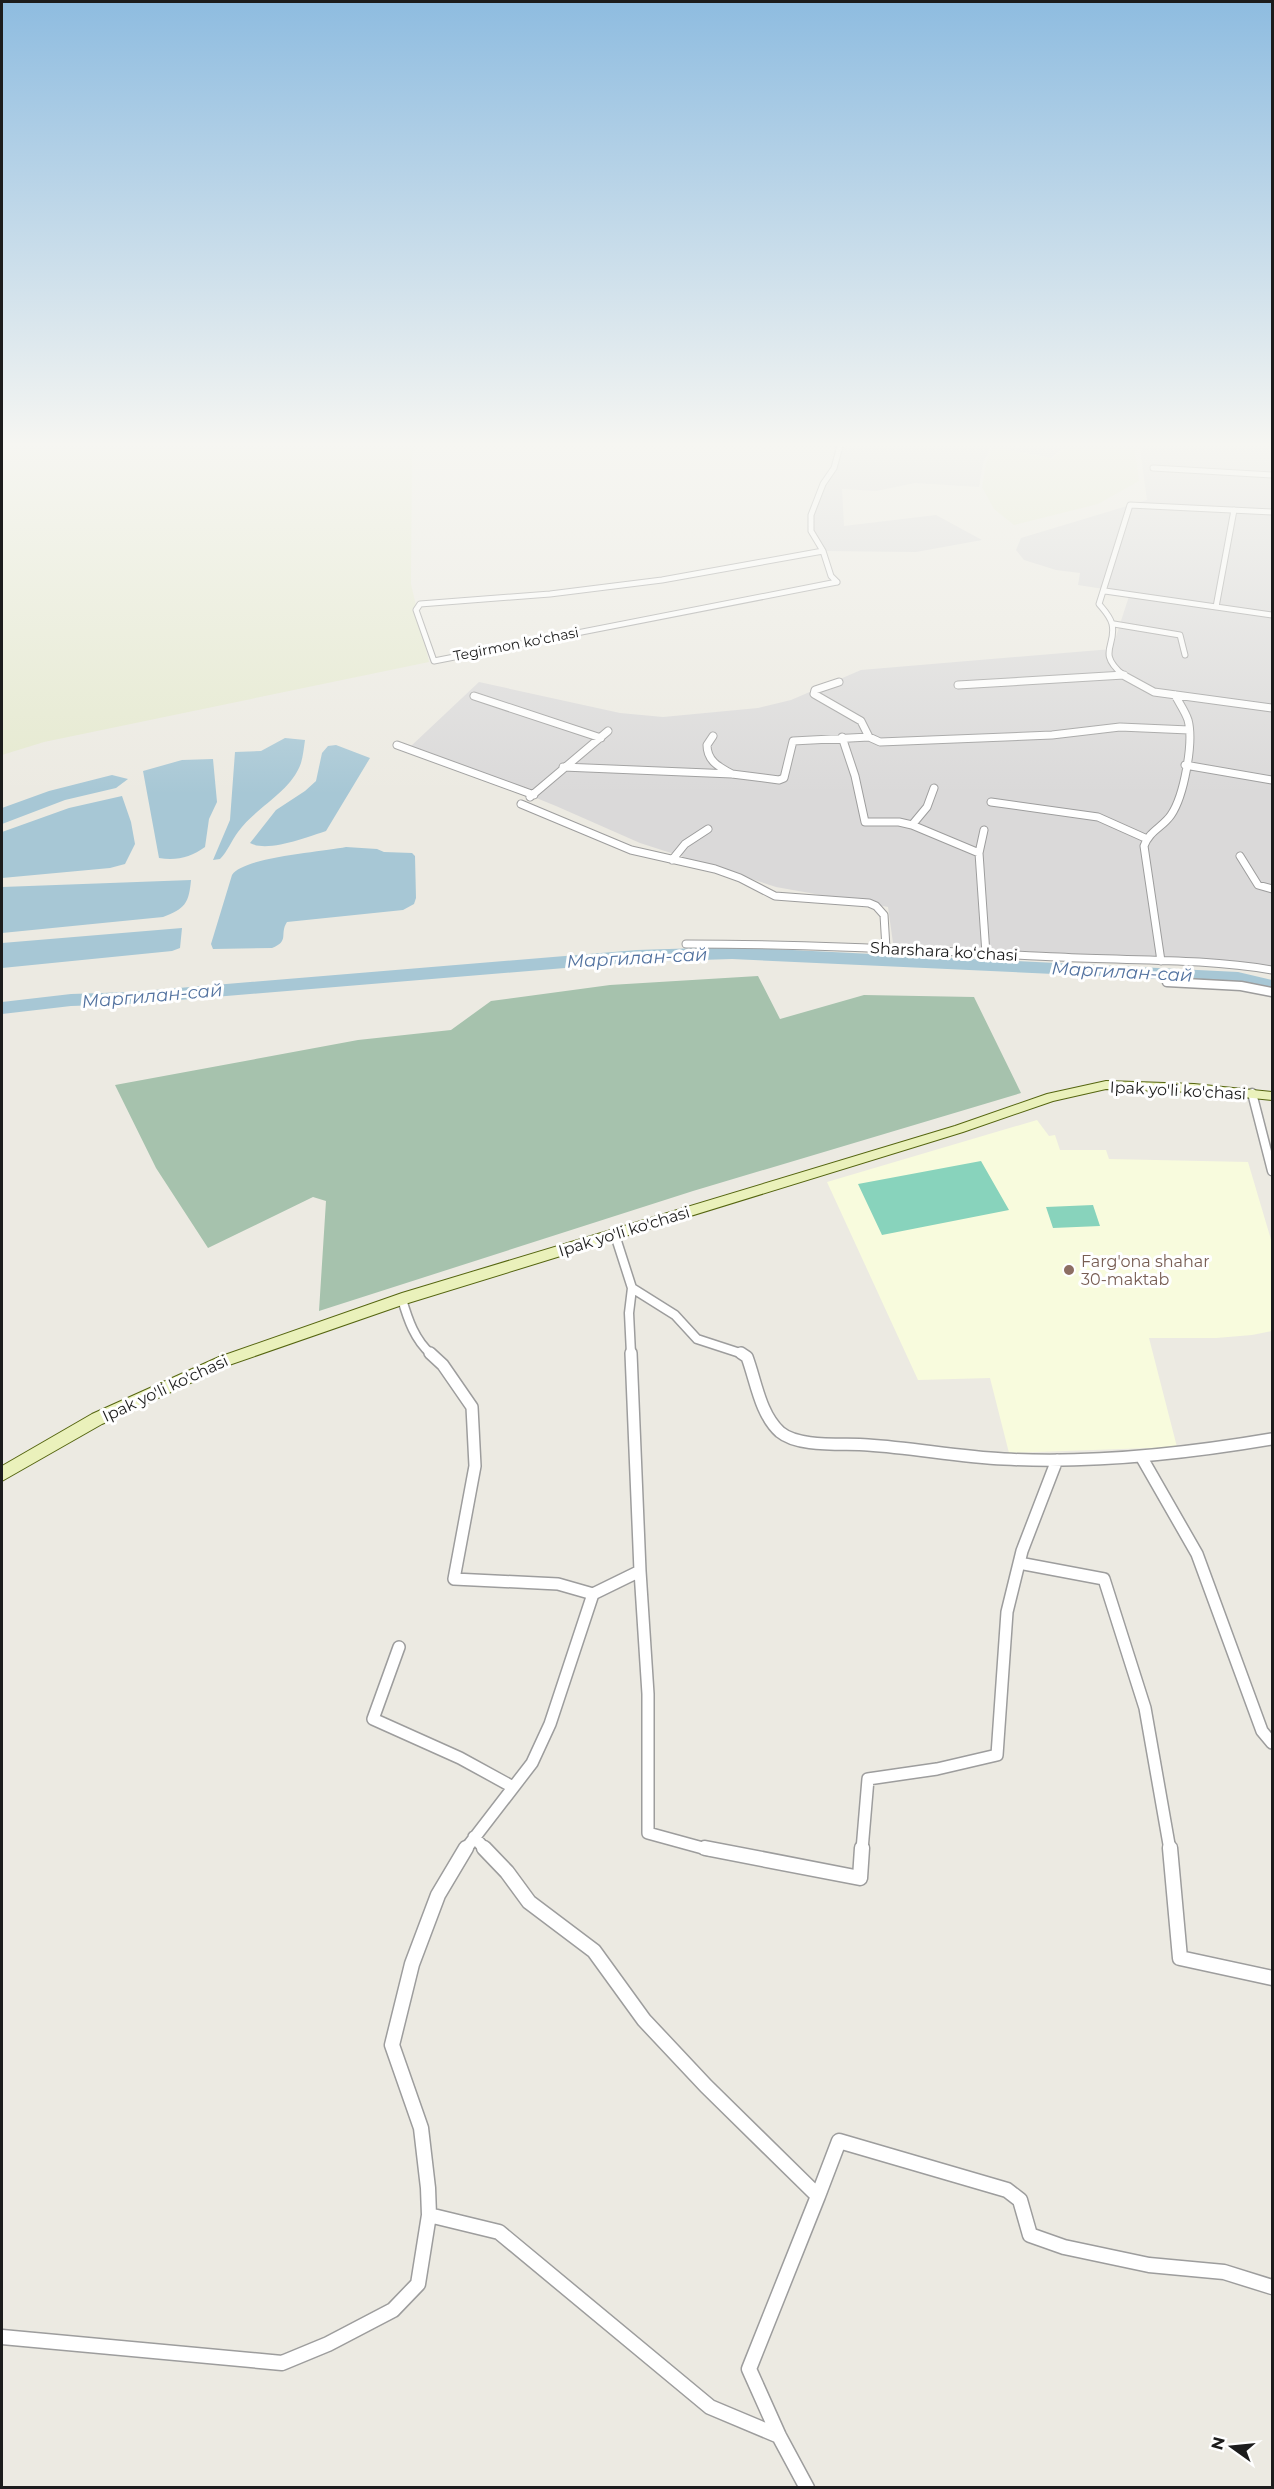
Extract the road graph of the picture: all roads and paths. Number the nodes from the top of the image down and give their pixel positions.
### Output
1 (759, 562) edge
2 (827, 562) edge
3 (1113, 562) edge
4 (1224, 562) edge
5 (1105, 591) junction
6 (1216, 607) junction
7 (1272, 615) edge
8 (1114, 624) junction
9 (1185, 655) dead end
10 (1124, 675) junction
11 (839, 682) dead end
12 (958, 685) dead end
13 (1175, 695) junction
14 (474, 696) dead end
15 (1272, 708) edge
16 (1189, 730) junction
17 (608, 731) dead end
18 (712, 736) dead end
19 (842, 737) junction
20 (869, 737) junction
21 (601, 738) junction
22 (397, 745) dead end
23 (1185, 765) junction
24 (563, 767) junction
25 (732, 774) junction
26 (1272, 780) edge
27 (934, 788) dead end
28 (534, 795) junction
29 (991, 802) dead end
30 (912, 825) junction
31 (708, 829) dead end
32 (984, 830) dead end
33 (1145, 838) junction
34 (979, 853) junction
35 (1240, 856) dead end
36 (672, 860) junction
37 (1272, 889) edge
38 (686, 944) dead end
39 (886, 948) junction
40 (986, 954) junction
41 (1161, 961) junction
42 (1272, 970) edge
43 (1167, 982) dead end
44 (1272, 992) edge
45 (1252, 1093) junction
46 (1272, 1096) edge
47 (1272, 1171) edge
48 (615, 1235) junction
49 (632, 1288) junction
50 (402, 1299) junction
51 (1272, 1439) edge
52 (1142, 1458) junction
53 (1057, 1460) junction
54 (2, 1474) edge
55 (1019, 1563) junction
56 (640, 1571) junction
57 (593, 1594) junction
58 (399, 1647) dead end
59 (1272, 1743) edge
60 (513, 1787) junction
61 (474, 1838) junction
62 (1272, 1978) edge
63 (818, 2196) junction
64 (429, 2215) junction
65 (1272, 2287) edge
66 (2, 2337) edge
67 (779, 2436) junction
68 (807, 2487) edge

1 - 2 street, Tegirmon koʻchasi
3 - 5 street
4 - 6 street
5 - 6 street
5 - 8 street
6 - 7 street
8 - 9 street
8 - 10 street
10 - 12 street
10 - 13 street
11 - 20 street
13 - 15 street
13 - 16 street
14 - 21 street
16 - 20 street
16 - 23 street
17 - 21 street
18 - 25 street
19 - 20 street
19 - 25 street
19 - 30 street
21 - 24 street
22 - 28 street
23 - 26 street
23 - 33 street
24 - 25 street
24 - 28 street
27 - 30 street
28 - 36 street
29 - 33 street
30 - 34 street
31 - 36 street
32 - 34 street
33 - 41 street
34 - 40 street
35 - 37 street
36 - 39 street
38 - 39 street, Sharshara koʻchasi
39 - 40 street, Sharshara koʻchasi
40 - 41 street, Sharshara koʻchasi
41 - 42 street, Sharshara koʻchasi
43 - 44 street
45 - 46 main road, Ipak yo'li ko'chasi
45 - 47 street
45 - 48 main road, Ipak yo'li ko'chasi
48 - 49 street
48 - 50 main road, Ipak yo'li ko'chasi
49 - 53 street
49 - 56 street
50 - 54 main road, Ipak yo'li ko'chasi
50 - 57 street
51 - 52 street
52 - 53 street
52 - 59 street
53 - 55 street
55 - 56 street
55 - 62 street
56 - 57 street
57 - 60 street
58 - 60 street
60 - 61 street
61 - 63 street
61 - 64 street
63 - 65 street
63 - 67 street
64 - 66 street
64 - 67 street
67 - 68 street

